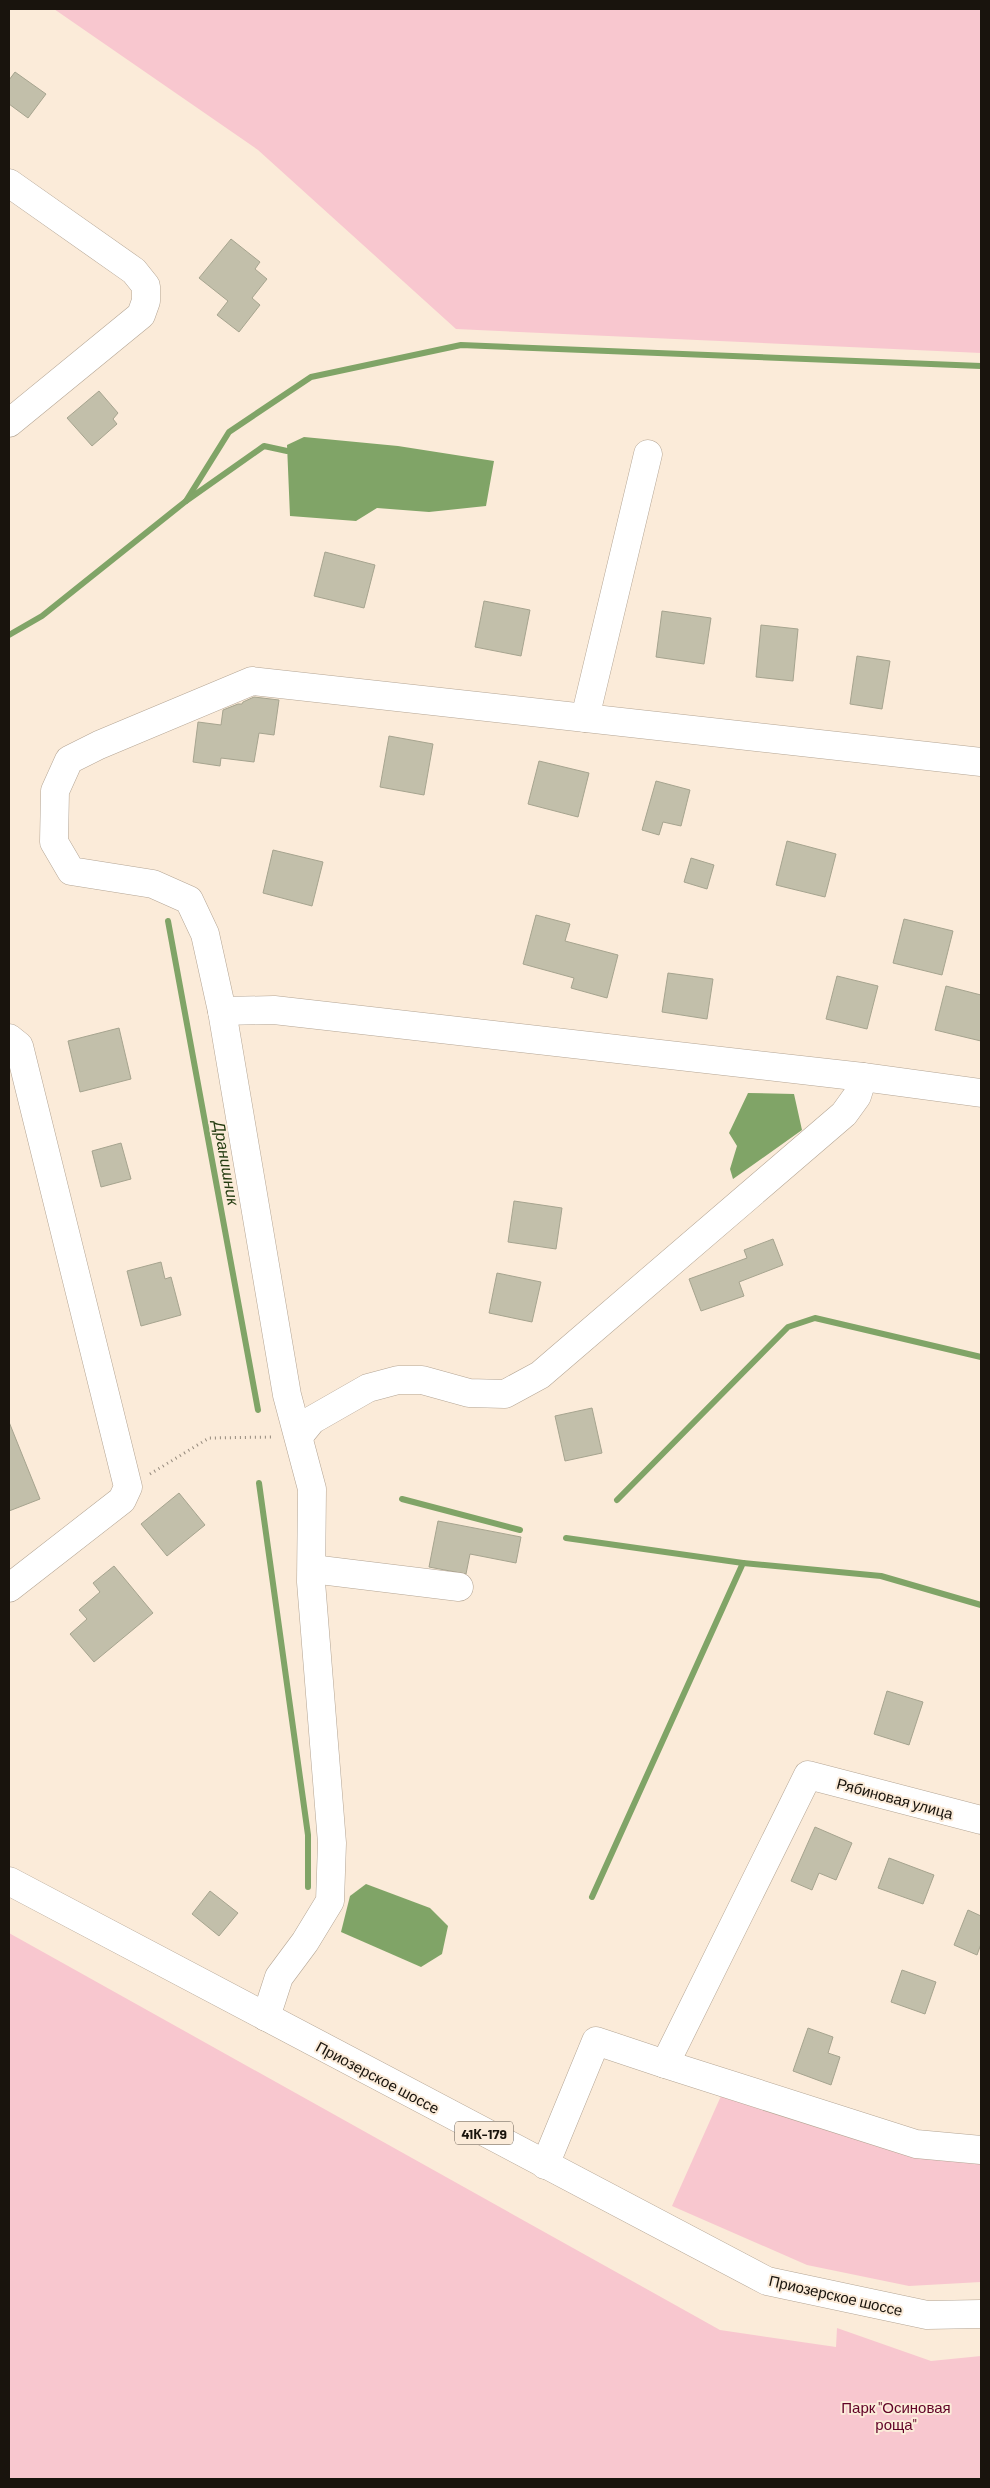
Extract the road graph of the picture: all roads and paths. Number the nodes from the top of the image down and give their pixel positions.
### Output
1 (9, 183) edge
2 (9, 423) edge
3 (648, 454) dead end
4 (585, 718) junction
5 (981, 762) edge
6 (222, 1011) junction
7 (9, 1038) edge
8 (862, 1077) junction
9 (981, 1093) edge
10 (299, 1436) junction
11 (128, 1487) junction
12 (312, 1569) junction
13 (9, 1588) edge
14 (459, 1588) dead end
15 (981, 1820) edge
16 (9, 1881) edge
17 (266, 2017) junction
18 (665, 2064) junction
19 (981, 2150) edge
20 (544, 2165) junction
21 (981, 2314) edge

1 - 2 street
3 - 4 street
4 - 5 street
4 - 6 street
6 - 8 street
6 - 10 street
7 - 11 street
8 - 9 street
8 - 10 street
10 - 11 path
10 - 12 street
11 - 13 street
12 - 14 street
12 - 17 street
15 - 18 street, Рябиновая улица
16 - 17 street, Приозерское шоссе / 41К-179
17 - 20 street, Приозерское шоссе / 41К-179
18 - 19 street
18 - 20 street
20 - 21 street, Приозерское шоссе / 41К-179

